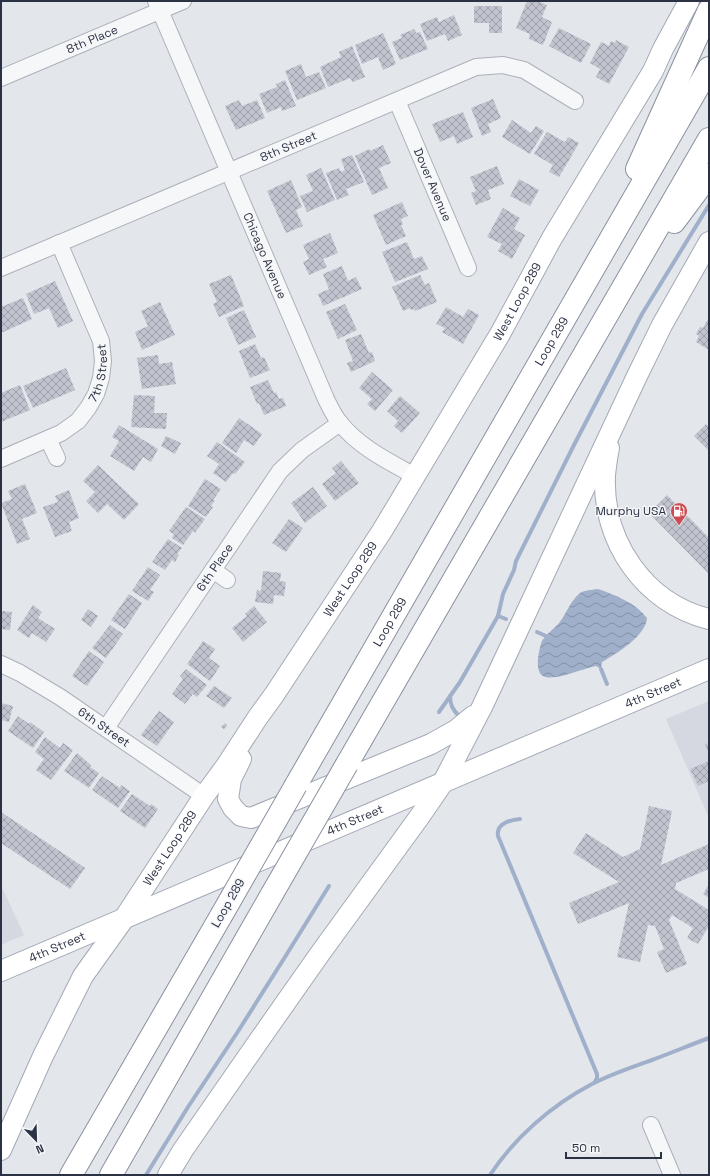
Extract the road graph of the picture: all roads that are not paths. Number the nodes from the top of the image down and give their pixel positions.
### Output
1 (183, 1) edge
2 (689, 1) edge
3 (158, 6) edge
4 (709, 10) edge
5 (709, 68) edge
6 (1, 78) edge
7 (397, 101) junction
8 (576, 101) dead end
9 (709, 139) edge
10 (229, 171) junction
11 (709, 175) edge
12 (60, 242) junction
13 (709, 242) edge
14 (1, 268) edge
15 (468, 268) dead end
16 (584, 284) junction
17 (579, 364) junction
18 (340, 423) junction
19 (612, 426) junction
20 (48, 438) junction
21 (1, 458) edge
22 (57, 458) dead end
23 (415, 476) junction
24 (213, 570) junction
25 (227, 580) dead end
26 (709, 619) edge
27 (1, 664) edge
28 (709, 669) edge
29 (274, 695) junction
30 (482, 707) junction
31 (106, 728) junction
32 (442, 784) junction
33 (204, 796) junction
34 (122, 920) junction
35 (1, 971) edge
36 (651, 1125) dead end
37 (1, 1150) edge
38 (71, 1175) edge
39 (111, 1175) edge
40 (168, 1175) edge
41 (672, 1175) edge

1 - 3 street, 8th Place
2 - 23 main road, West Loop 289
3 - 6 street, 8th Place
3 - 10 street, Chicago Avenue
4 - 16 highway
5 - 16 highway, Loop 289
7 - 8 street, 8th Street
7 - 10 street, 8th Street
7 - 15 street, Dover Avenue
9 - 17 highway
10 - 12 street, 8th Street
10 - 18 street, Chicago Avenue
11 - 17 highway
12 - 14 street, 8th Street
12 - 20 street, 7th Street
13 - 19 main road
16 - 38 highway, Loop 289, bridge
17 - 39 highway, bridge
18 - 23 street, Chicago Avenue
18 - 24 street, 6th Place
19 - 26 main road
19 - 30 main road
20 - 21 street, 7th Street
20 - 22 street
23 - 29 main road, West Loop 289
24 - 25 street
24 - 31 street, 6th Place
27 - 31 street, 6th Street
28 - 32 main road, 4th Street
29 - 30 main road
29 - 33 main road, West Loop 289
30 - 32 main road
31 - 33 street, 6th Street
32 - 34 main road, 4th Street
32 - 40 main road
33 - 34 main road, West Loop 289
34 - 35 main road, 4th Street
34 - 37 main road, West Loop 289
36 - 41 street

